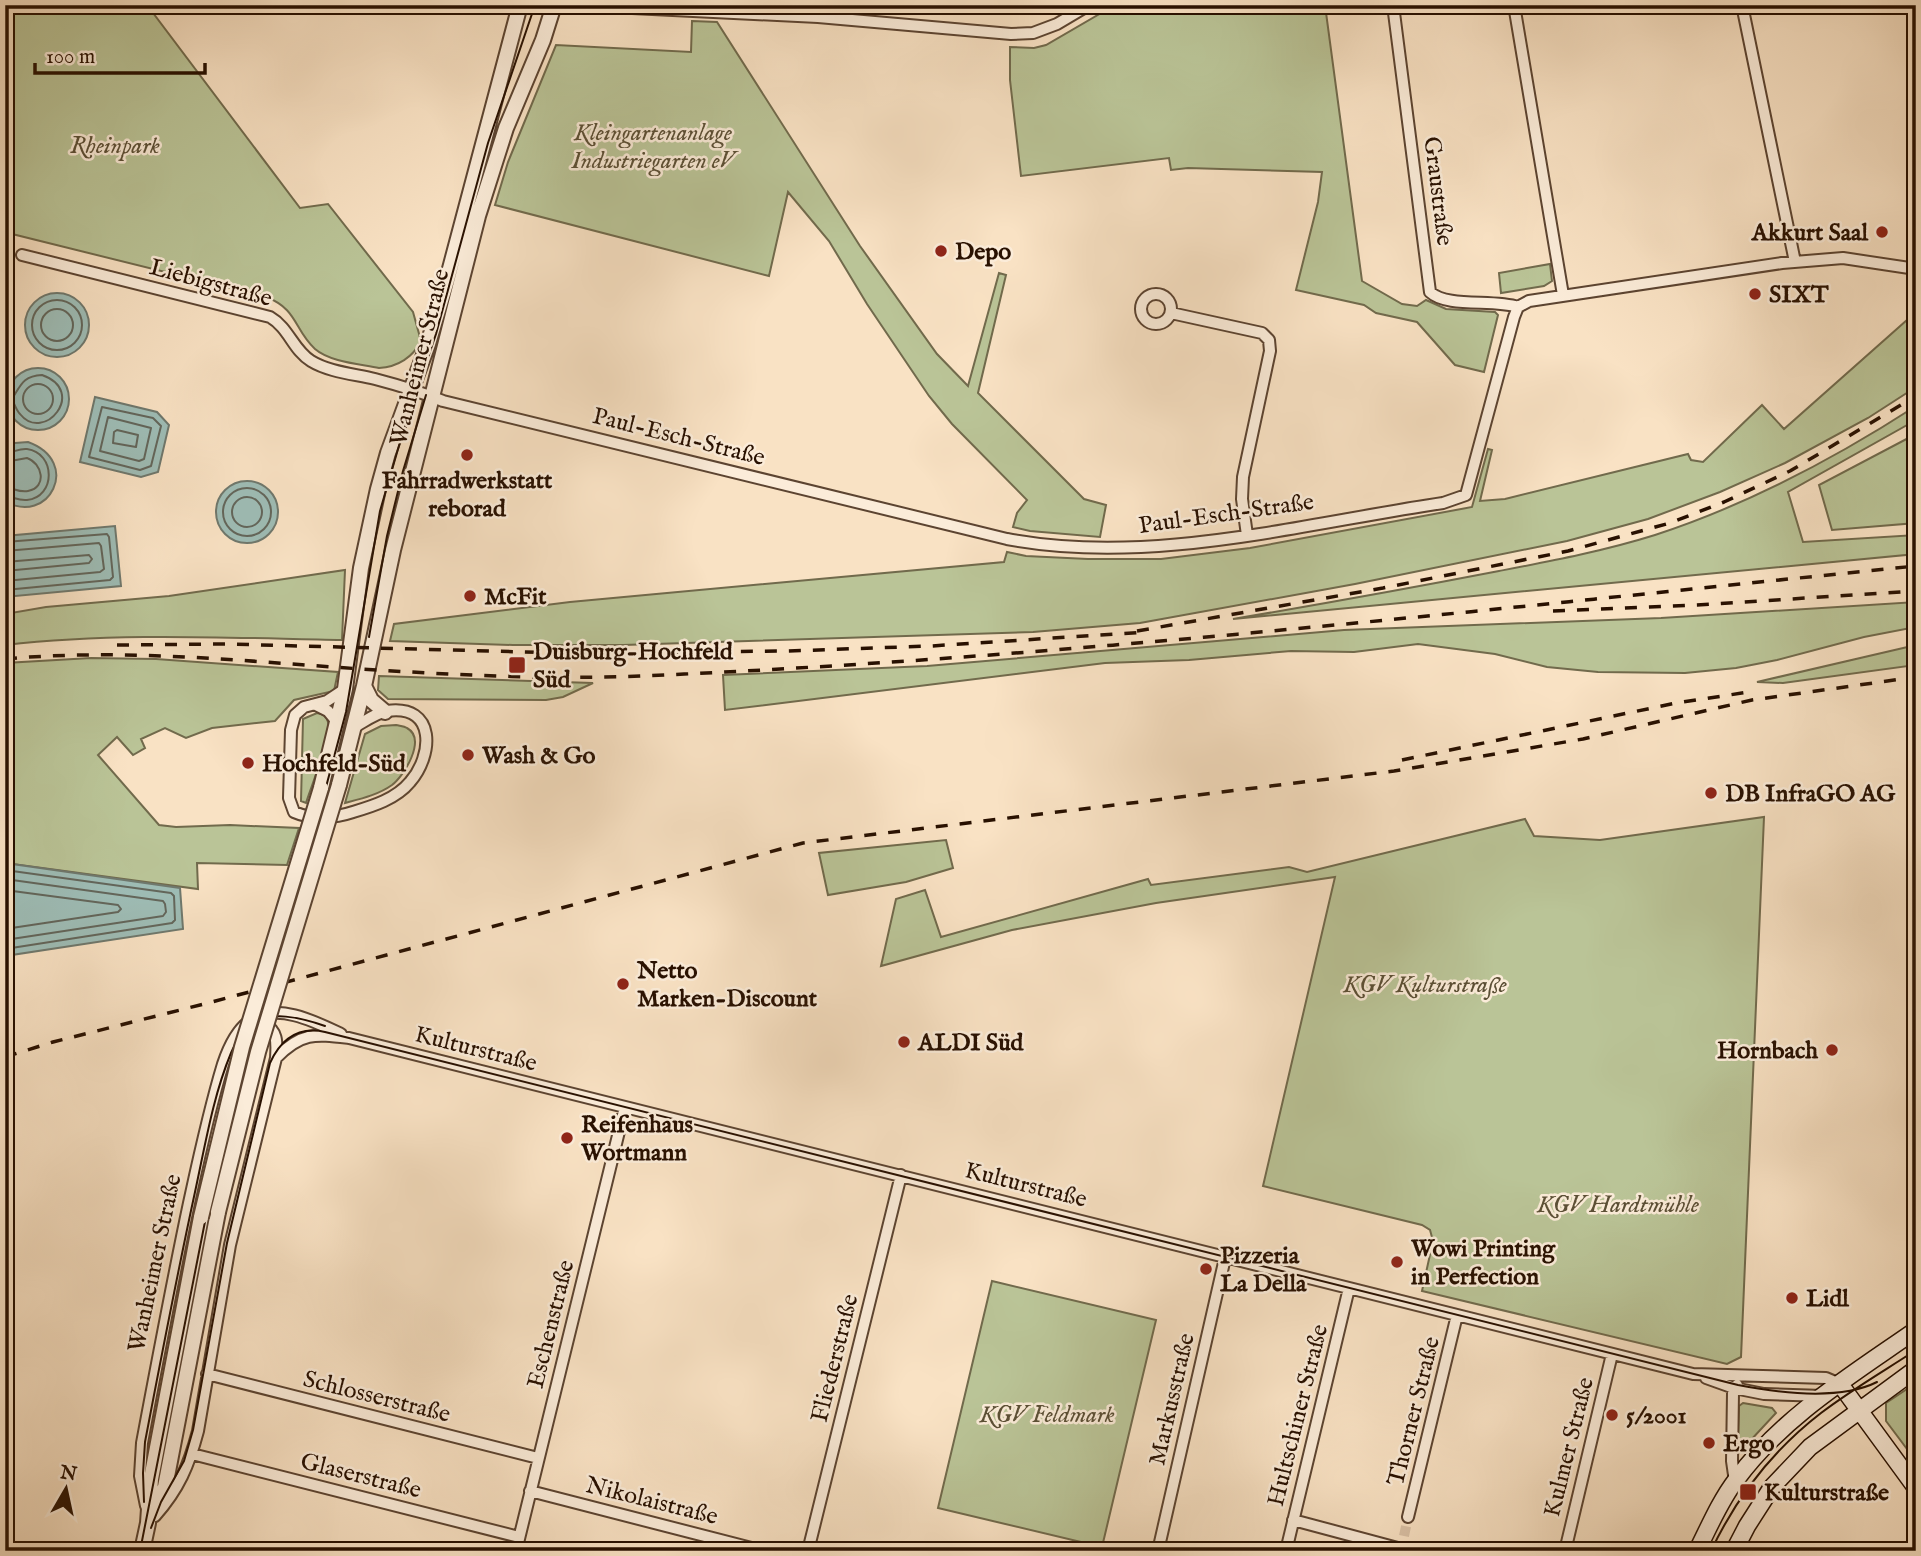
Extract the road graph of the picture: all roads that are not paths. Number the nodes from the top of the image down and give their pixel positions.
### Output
1 (520, 5) edge
2 (554, 5) edge
3 (571, 5) edge
4 (1089, 5) edge
5 (1393, 5) edge
6 (1514, 5) edge
7 (1742, 5) edge
8 (22, 255) dead end
9 (1795, 262) junction
10 (1916, 269) edge
11 (1563, 295) junction
12 (1518, 307) junction
13 (1171, 313) dead end
14 (411, 388) junction
15 (432, 396) junction
16 (1247, 535) junction
17 (364, 686) junction
18 (345, 689) junction
19 (316, 705) junction
20 (386, 712) junction
21 (338, 723) junction
22 (354, 728) junction
23 (248, 1022) junction
24 (349, 1038) junction
25 (276, 1058) junction
26 (625, 1107) junction
27 (901, 1175) junction
28 (1225, 1258) junction
29 (1349, 1288) junction
30 (1457, 1315) junction
31 (1916, 1330) edge
32 (1612, 1354) junction
33 (1916, 1369) edge
34 (207, 1374) junction
35 (1697, 1375) junction
36 (1747, 1376) junction
37 (1840, 1384) junction
38 (1734, 1388) junction
39 (1823, 1396) junction
40 (1859, 1410) junction
41 (192, 1454) junction
42 (538, 1458) junction
43 (1735, 1482) junction
44 (1916, 1488) edge
45 (530, 1491) junction
46 (1408, 1517) tunnel mouth
47 (1293, 1520) junction
48 (148, 1523) junction
49 (1404, 1536) tunnel mouth
50 (519, 1537) junction
51 (1405, 1550) edge
52 (142, 1551) edge
53 (516, 1551) edge
54 (763, 1551) edge
55 (808, 1551) edge
56 (1158, 1551) edge
57 (1286, 1551) edge
58 (1565, 1551) edge
59 (1698, 1551) edge
60 (1734, 1551) edge

1 - 14 street, Wanheimer Straße
2 - 15 street, Wanheimer Straße
3 - 4 street
5 - 12 street, Graustraße
6 - 11 street
7 - 9 street
8 - 14 street, Liebigstraße
9 - 10 street
9 - 11 street
11 - 12 street
12 - 16 street, Paul-Esch-Straße
13 - 16 street
14 - 15 street, Paul-Esch-Straße
14 - 18 street, Wanheimer Straße
15 - 16 street, Paul-Esch-Straße
15 - 17 street, Wanheimer Straße
17 - 20 street
17 - 22 street, Wanheimer Straße
18 - 19 street
18 - 21 street, Wanheimer Straße
19 - 20 street
19 - 21 street
20 - 22 street
21 - 48 street, Wanheimer Straße, bridge
22 - 48 street, Wanheimer Straße, bridge
23 - 24 street
23 - 25 street, Wanheimer Straße
23 - 48 street, Wanheimer Straße
24 - 25 street
24 - 26 street, Kulturstraße
25 - 34 street, Wanheimer Straße
26 - 27 street, Kulturstraße
26 - 42 street, Eschenstraße
27 - 28 street, Kulturstraße
27 - 55 street, Fliederstraße
28 - 29 street, Kulturstraße
28 - 56 street, Markusstraße
29 - 30 street, Kulturstraße
29 - 47 street, Hultschiner Straße
30 - 32 street, Kulturstraße
30 - 46 street, Thorner Straße
31 - 37 main road
32 - 35 street, Kulturstraße
32 - 58 street, Kulmer Straße
33 - 40 main road
34 - 41 street, Wanheimer Straße
34 - 42 street, Schlosserstraße
35 - 36 street, Kulturstraße
35 - 38 street, Kulturstraße
36 - 37 street, Kulturstraße
36 - 38 street
37 - 39 main road
37 - 40 main road
38 - 39 street, Kulturstraße
38 - 43 street
39 - 40 main road
39 - 43 main road
40 - 44 main road
40 - 60 main road
41 - 48 street, Wanheimer Straße
41 - 50 street, Glaserstraße
42 - 45 street, Eschenstraße
43 - 59 main road
45 - 50 street, Eschenstraße
45 - 54 street, Nikolaistraße
47 - 51 street
47 - 57 street, Hultschiner Straße
48 - 52 street, Wanheimer Straße
49 - 51 street
50 - 53 street, Eschenstraße

